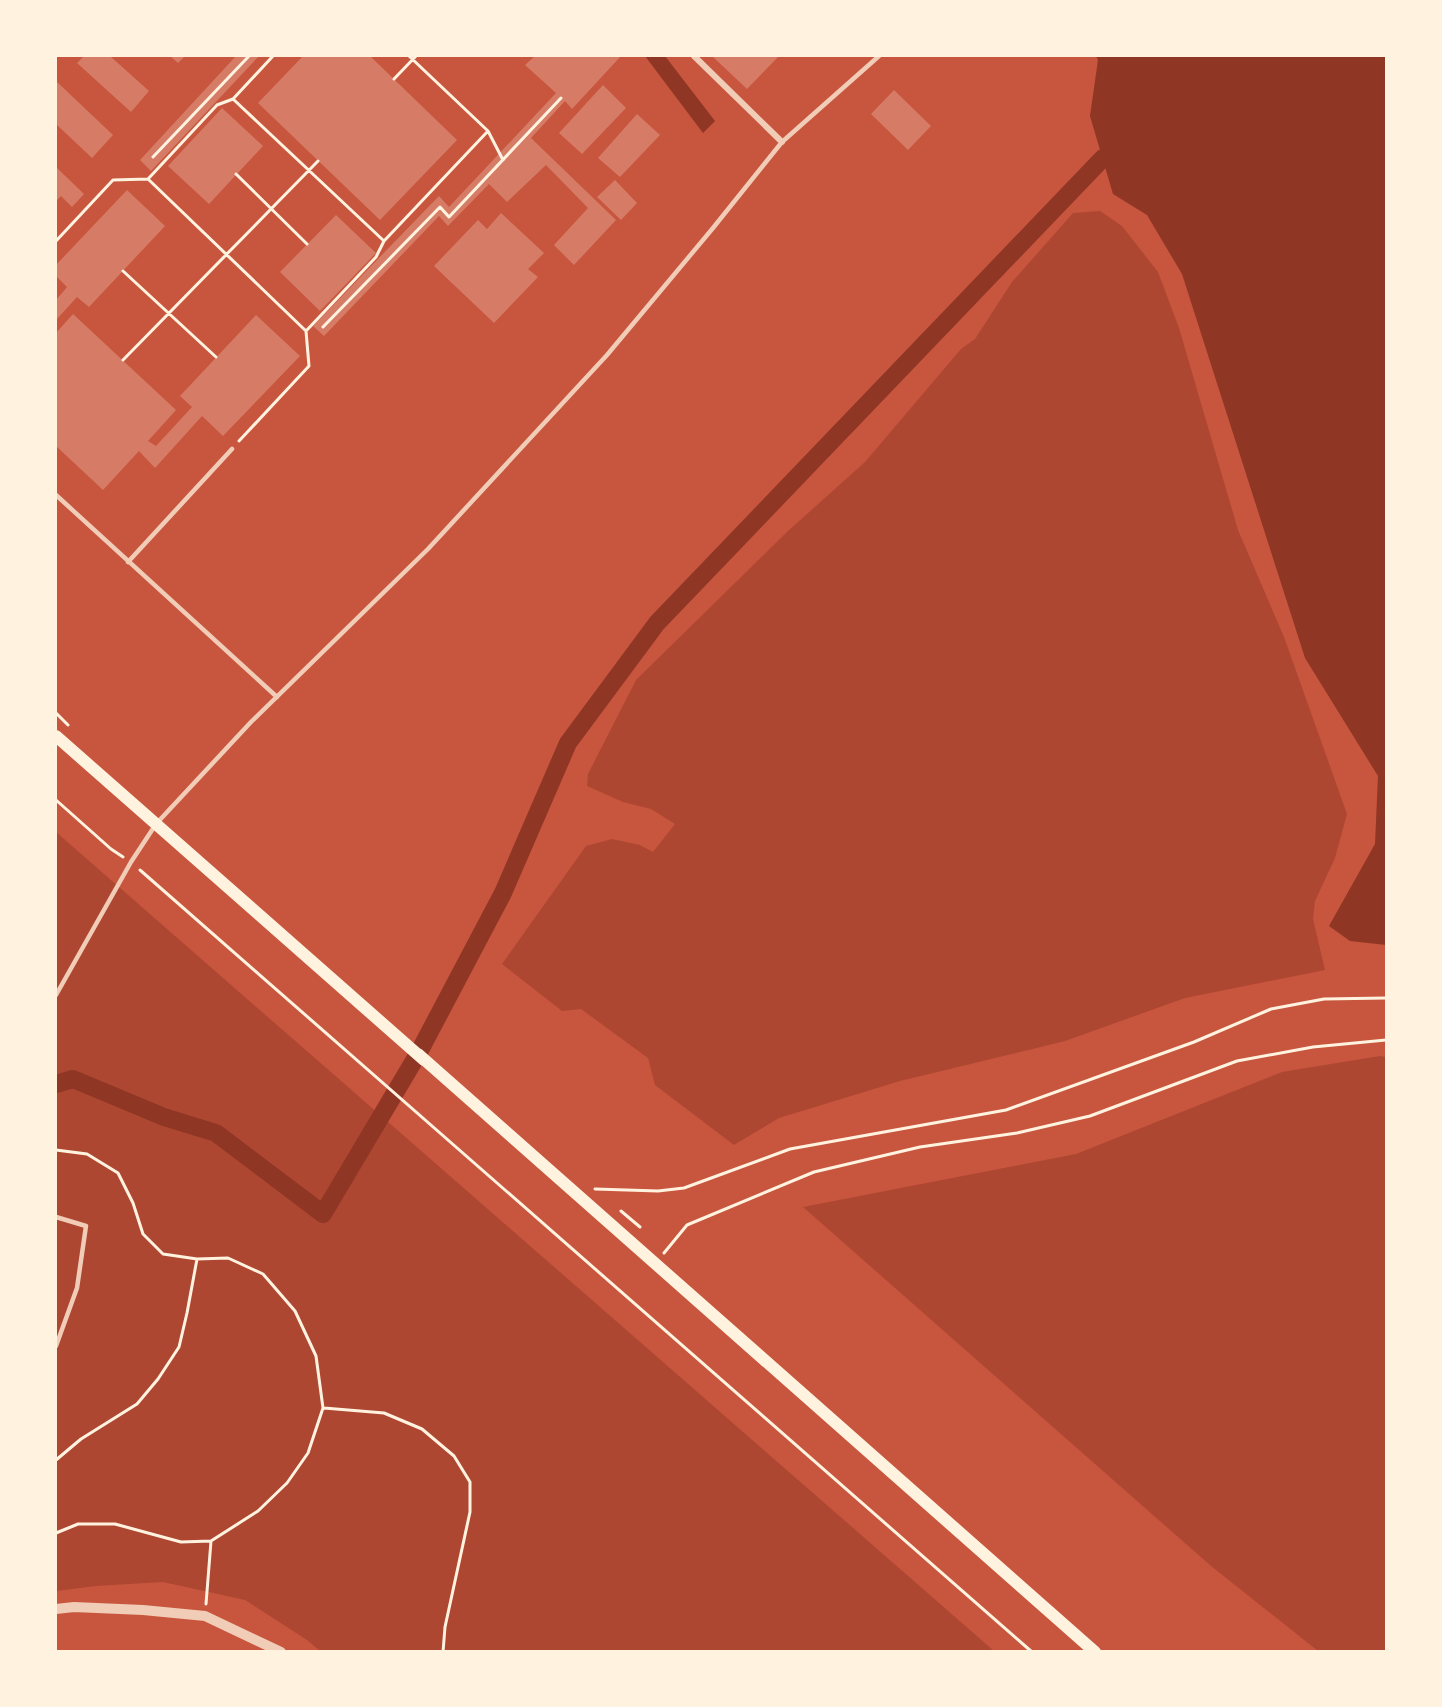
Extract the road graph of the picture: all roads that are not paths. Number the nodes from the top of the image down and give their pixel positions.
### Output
1 (694, 56) edge
2 (879, 56) edge
3 (782, 142) junction
4 (232, 449) road end
5 (56, 495) edge
6 (128, 562) junction
7 (277, 697) junction
8 (56, 735) edge
9 (156, 824) junction
10 (56, 995) edge
11 (56, 1217) edge
12 (56, 1347) edge
13 (56, 1609) edge
14 (281, 1652) edge
15 (1095, 1652) edge

1 - 3 street
2 - 3 lane
3 - 7 lane
4 - 6 lane
5 - 6 lane
6 - 7 lane
7 - 9 lane
8 - 9 main road
9 - 10 lane
9 - 15 main road
11 - 12 lane
13 - 14 street

